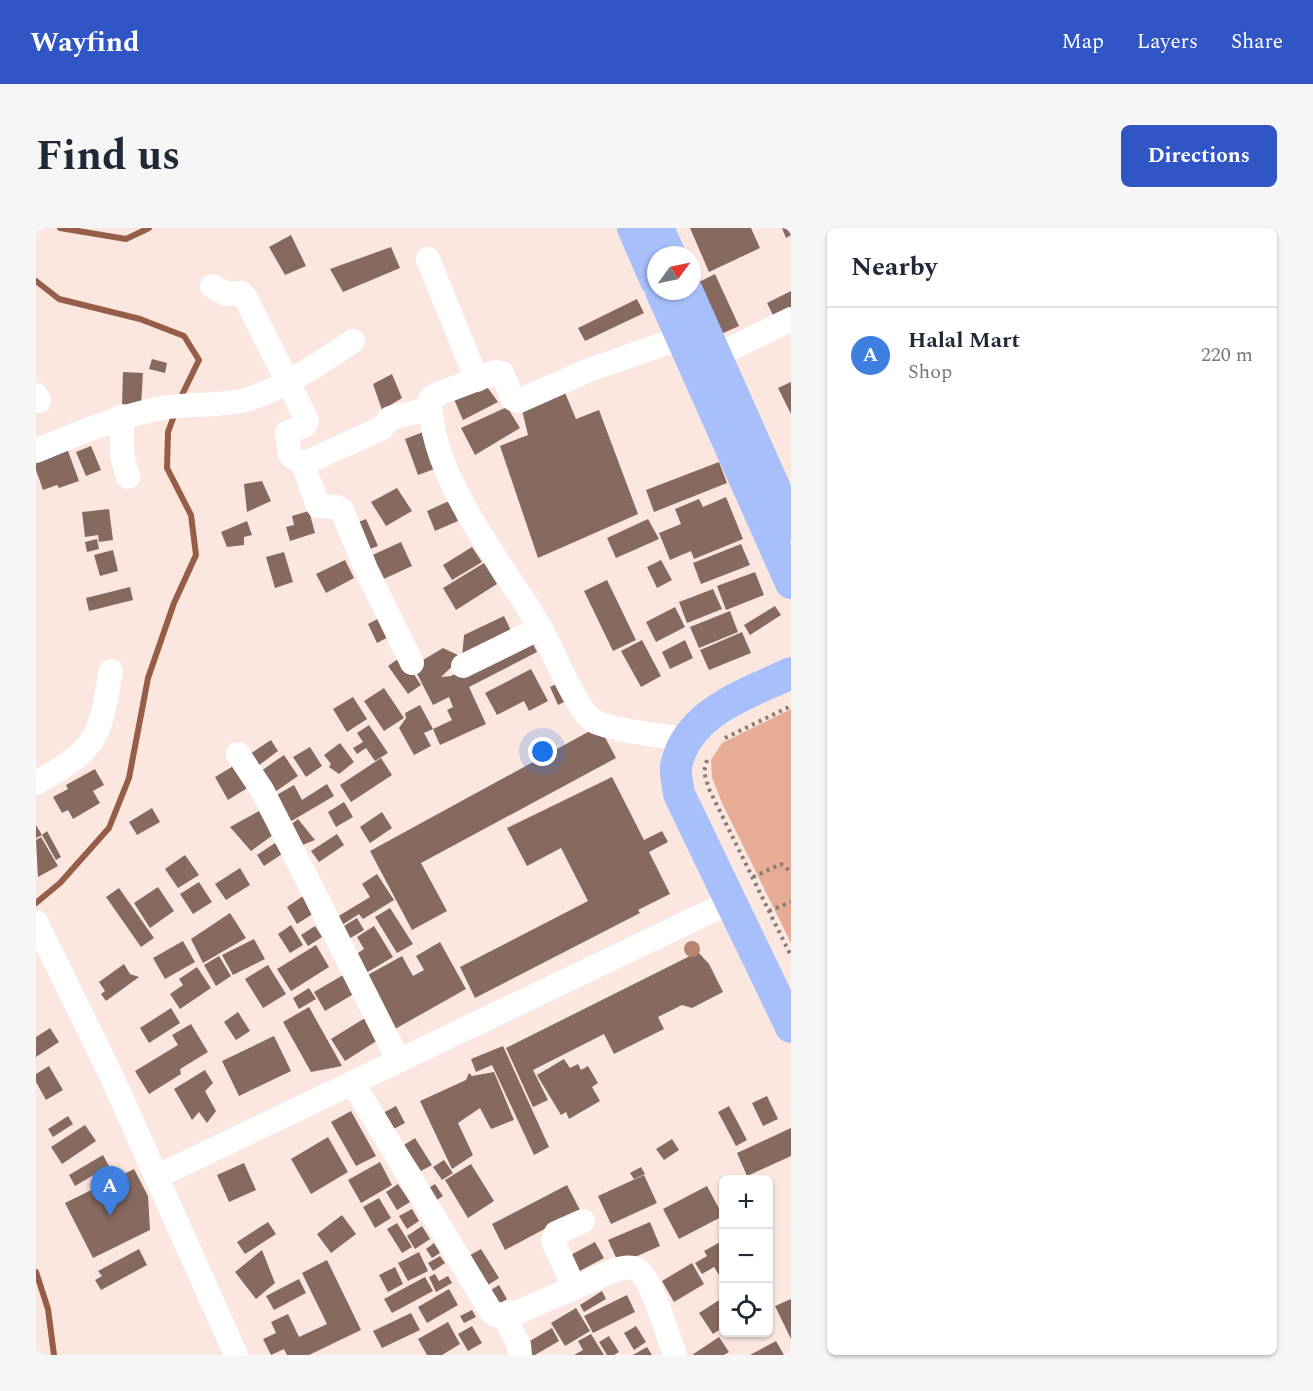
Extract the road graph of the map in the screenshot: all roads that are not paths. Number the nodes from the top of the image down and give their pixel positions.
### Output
1 (633, 228) edge
2 (658, 228) edge
3 (666, 246) edge
4 (428, 259) dead end
5 (647, 260) edge
6 (213, 286) dead end
7 (665, 300) edge
8 (691, 300) edge
9 (791, 319) edge
10 (681, 338) junction
11 (353, 341) dead end
12 (716, 356) junction
13 (477, 380) junction
14 (287, 381) junction
15 (430, 409) junction
16 (122, 416) junction
17 (36, 451) edge
18 (303, 464) junction
19 (128, 477) dead end
20 (791, 525) edge
21 (791, 584) edge
22 (540, 628) junction
23 (412, 663) dead end
24 (463, 666) dead end
25 (111, 671) dead end
26 (791, 672) edge
27 (697, 747) junction
28 (238, 754) dead end
29 (36, 783) edge
30 (730, 902) junction
31 (36, 922) edge
32 (791, 1027) edge
33 (399, 1061) junction
34 (353, 1083) junction
35 (156, 1178) junction
36 (583, 1221) dead end
37 (574, 1287) junction
38 (504, 1316) junction
39 (236, 1355) edge
40 (520, 1355) edge
41 (675, 1355) edge

1 - 5 main road
2 - 3 main road
4 - 13 street
6 - 14 street
7 - 10 main road
8 - 12 main road
9 - 12 street
10 - 13 street
10 - 21 main road
11 - 14 street
12 - 20 main road
13 - 15 street
14 - 16 street
14 - 18 street
15 - 18 street
15 - 22 street
16 - 17 street
16 - 19 street
18 - 23 street
22 - 24 street
22 - 27 street
25 - 29 street
26 - 27 main road
27 - 30 main road
28 - 33 street
30 - 32 main road
30 - 33 street
31 - 35 street
33 - 34 street
34 - 35 street
34 - 38 street
35 - 39 street
36 - 37 street
37 - 38 street
37 - 41 street
38 - 40 street

